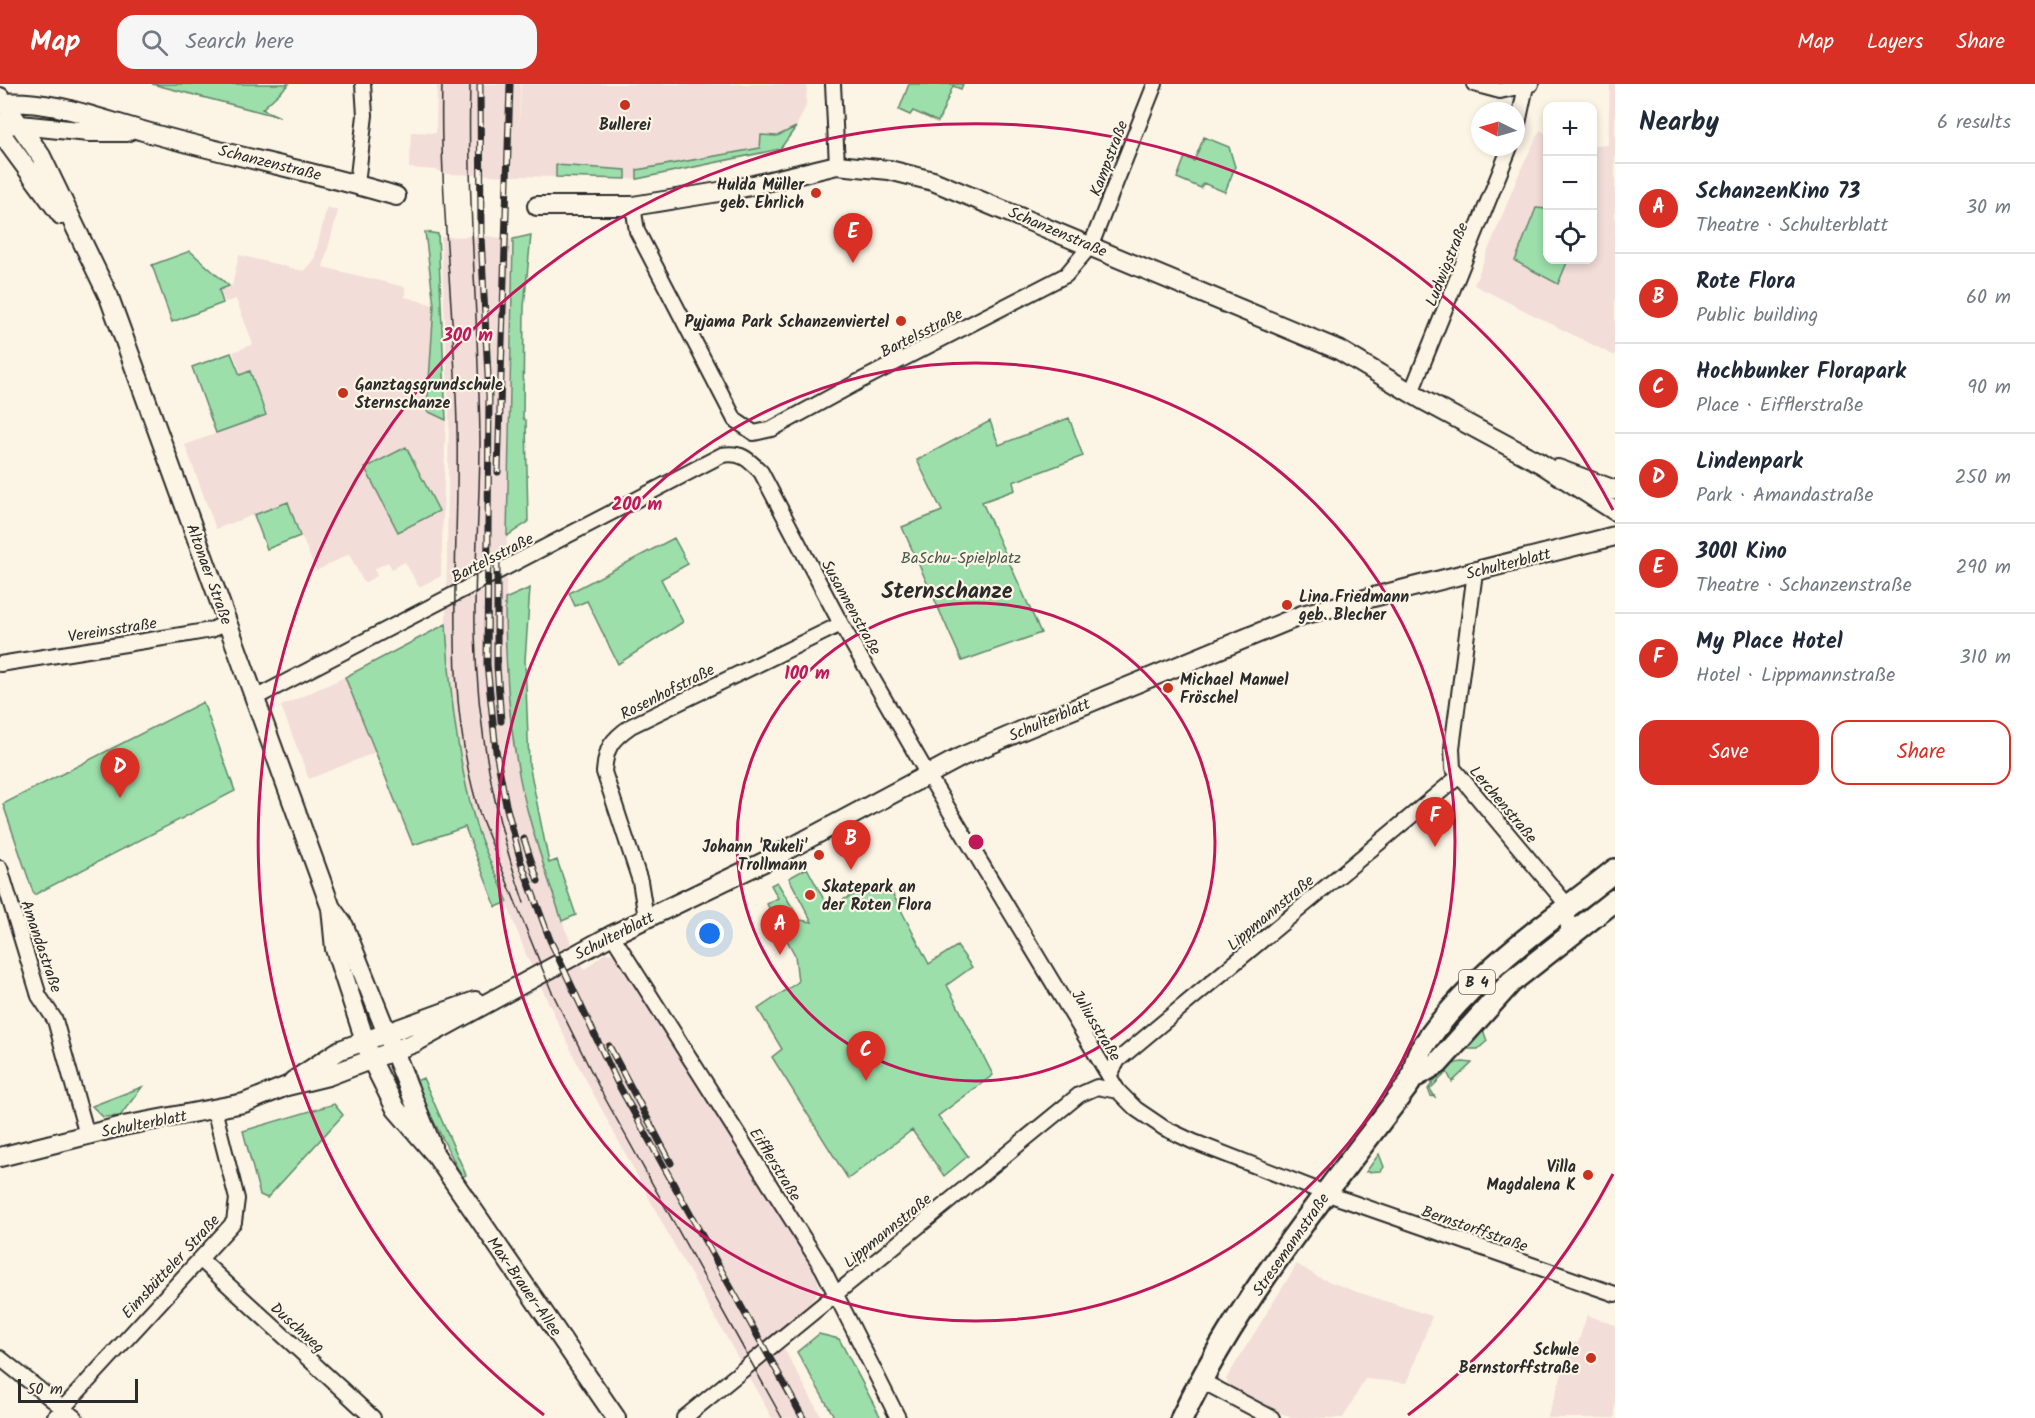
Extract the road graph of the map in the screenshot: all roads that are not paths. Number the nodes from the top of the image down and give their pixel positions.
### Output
1 (363, 84) edge
2 (833, 84) edge
3 (1155, 84) edge
4 (1474, 84) edge
5 (1529, 85) edge
6 (1, 97) edge
7 (1524, 102) edge
8 (0, 123) edge
9 (20, 125) junction
10 (0, 132) edge
11 (144, 132) junction
12 (1506, 156) edge
13 (837, 165) junction
14 (357, 184) junction
15 (396, 196) dead end
16 (537, 206) dead end
17 (633, 206) junction
18 (81, 243) junction
19 (1091, 245) junction
20 (1411, 393) junction
21 (746, 456) joint
22 (1540, 463) junction
23 (1615, 490) edge
24 (1615, 511) edge
25 (1615, 536) edge
26 (1475, 572) junction
27 (228, 622) junction
28 (840, 624) junction
29 (0, 664) edge
30 (255, 698) junction
31 (928, 776) junction
32 (1458, 777) junction
33 (0, 868) edge
34 (1615, 870) edge
35 (1598, 883) junction
36 (1614, 902) edge
37 (1568, 906) junction
38 (331, 908) junction
39 (646, 918) junction
40 (612, 935) junction
41 (1568, 937) junction
42 (515, 986) junction
43 (387, 1032) junction
44 (364, 1040) junction
45 (394, 1050) junction
46 (371, 1059) junction
47 (1108, 1076) junction
48 (1412, 1078) junction
49 (286, 1086) junction
50 (1118, 1091) junction
51 (214, 1109) junction
52 (87, 1135) junction
53 (434, 1153) junction
54 (0, 1157) edge
55 (1325, 1194) junction
56 (201, 1260) junction
57 (1615, 1294) edge
58 (834, 1295) junction
59 (0, 1358) edge
60 (1200, 1380) junction
61 (59, 1413) edge
62 (75, 1418) edge
63 (373, 1418) edge
64 (616, 1418) edge
65 (684, 1418) edge
66 (898, 1418) edge
67 (1182, 1418) edge
68 (1272, 1418) edge

1 - 14 street
2 - 13 street
3 - 19 street, Kampstraße
4 - 5 street
5 - 7 street
6 - 9 street, Altonaer Straße
6 - 11 street, Schanzenstraße
8 - 9 street, Schanzenstraße
9 - 11 street, Schanzenstraße
9 - 18 street, Altonaer Straße
10 - 18 street, Altonaer Straße
11 - 14 street, Schanzenstraße
12 - 20 street, Ludwigstraße
13 - 17 street, Schanzenstraße
13 - 19 street, Schanzenstraße
14 - 15 street, Schanzenstraße
16 - 17 street, Schanzenstraße
17 - 19 street, Bartelsstraße
18 - 27 street, Altonaer Straße
19 - 20 street, Schanzenstraße
20 - 22 street, Schanzenstraße
21 - 28 street, Susannenstraße
21 - 30 street, Bartelsstraße
22 - 23 street, Schanzenstraße
22 - 24 street, Schanzenstraße
25 - 26 street, Schulterblatt
26 - 31 street, Schulterblatt
26 - 32 street, Lerchenstraße
27 - 29 street, Vereinsstraße
27 - 30 street, Altonaer Straße
28 - 31 street, Susannenstraße
28 - 39 street, Rosenhofstraße
30 - 38 street, Altonaer Straße
31 - 39 street, Schulterblatt
31 - 47 street, Juliusstraße
32 - 37 street, Lerchenstraße
32 - 47 street, Lippmannstraße
33 - 52 street, Amandastraße
34 - 35 main road, Stresemannstraße / B 4
35 - 36 street
35 - 37 main road, Stresemannstraße / B 4
36 - 41 main road, Stresemannstraße / B 4
37 - 41 street
37 - 48 main road, Stresemannstraße / B 4
38 - 43 street, Altonaer Straße
38 - 44 street, Altonaer Straße
39 - 40 street, Schulterblatt
40 - 42 street, Schulterblatt
40 - 58 street, Eifflerstraße
41 - 48 main road, Stresemannstraße / B 4
42 - 43 street, Schulterblatt
42 - 45 street, Schulterblatt
43 - 44 street, Schulterblatt
43 - 45 street, Altonaer Straße
44 - 46 street, Max-Brauer-Allee
44 - 49 street, Schulterblatt
45 - 46 street, Schulterblatt
45 - 53 street, Max-Brauer-Allee
46 - 49 street, Schulterblatt
46 - 53 street, Max-Brauer-Allee
47 - 50 street, Juliusstraße
48 - 55 main road, Stresemannstraße / B 4
49 - 51 street, Schulterblatt
50 - 55 street, Juliusstraße
50 - 58 street, Lippmannstraße
51 - 52 street, Schulterblatt
51 - 56 street, Eimsbütteler Straße
52 - 54 street, Schulterblatt
53 - 64 street, Max-Brauer-Allee
55 - 57 street, Bernstorffstraße
55 - 60 main road, Stresemannstraße / B 4
56 - 61 street, Eimsbütteler Straße
56 - 63 street, Duschweg
58 - 65 street, Lippmannstraße
58 - 66 street, Eifflerstraße
59 - 61 street
60 - 67 main road, Stresemannstraße / B 4
60 - 68 street
61 - 62 street

